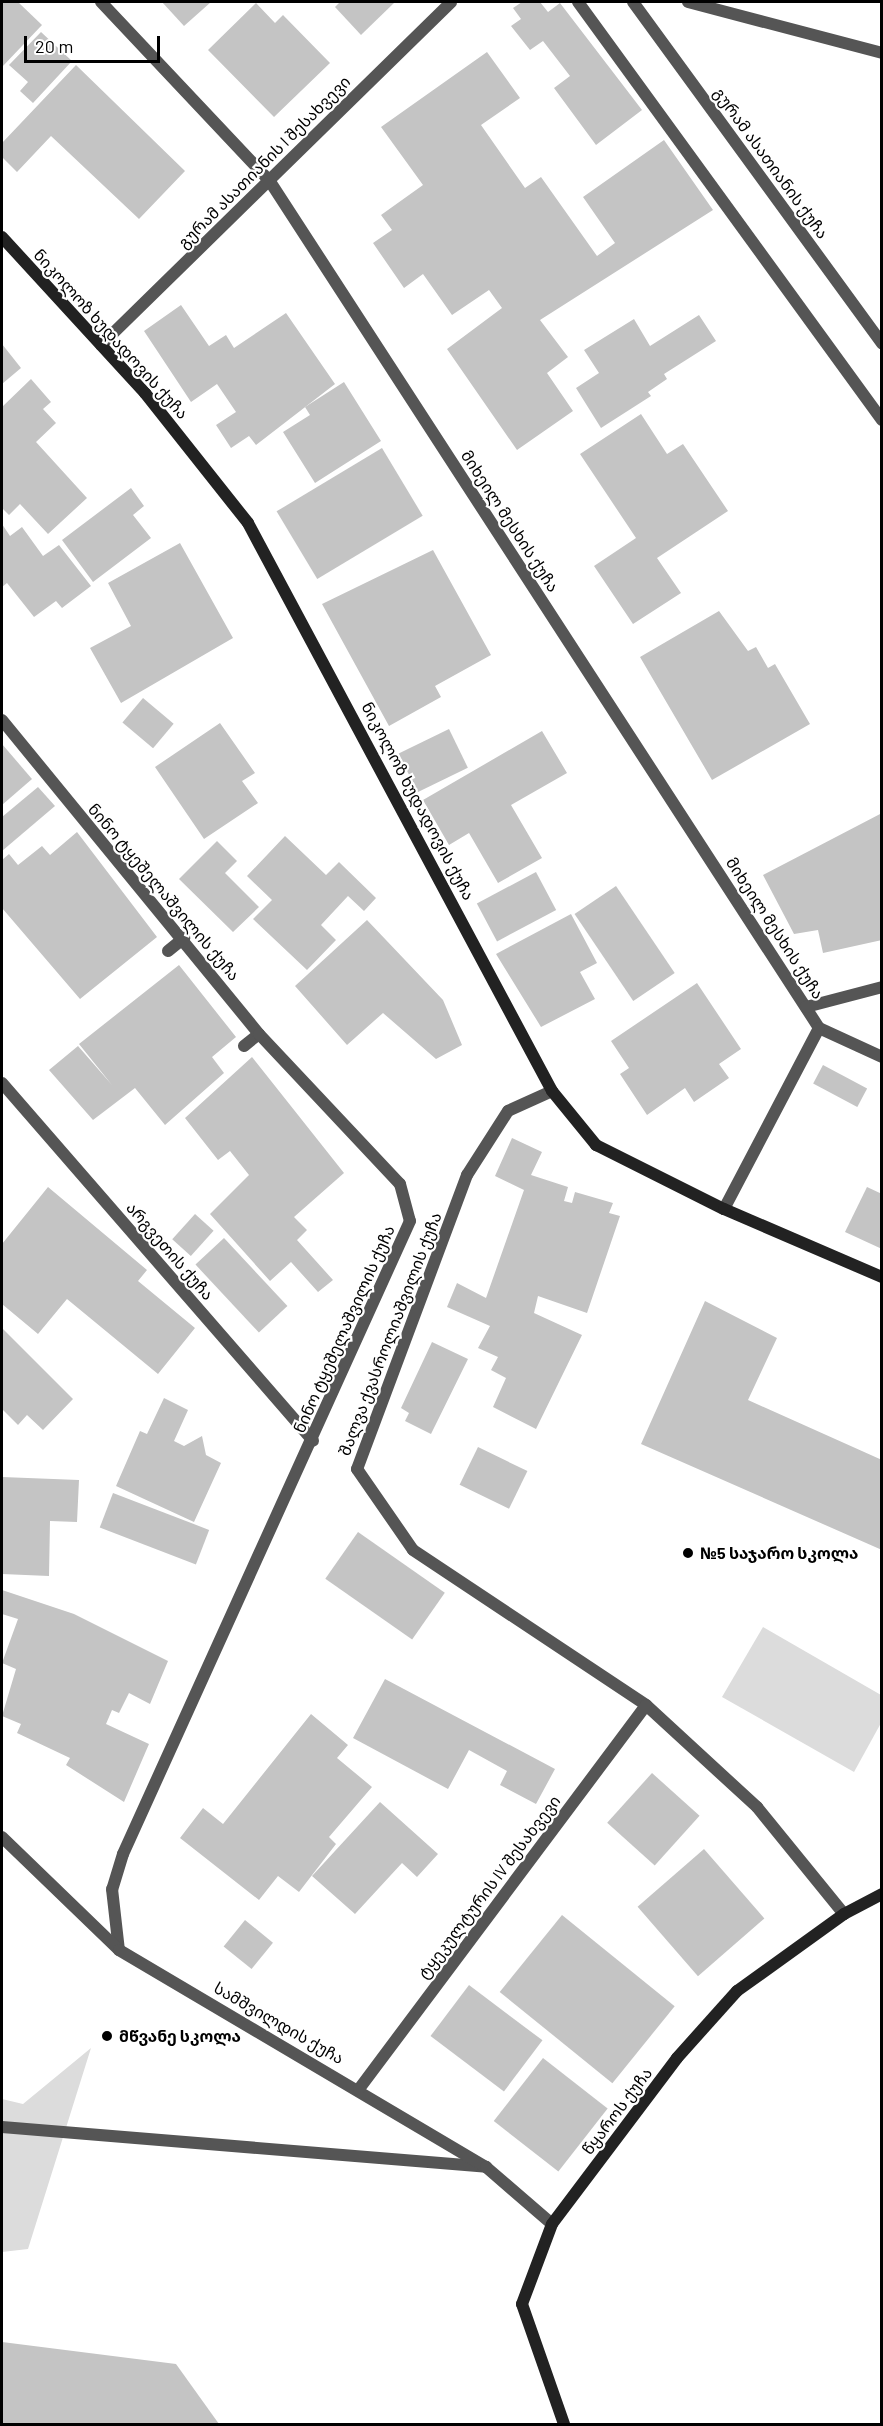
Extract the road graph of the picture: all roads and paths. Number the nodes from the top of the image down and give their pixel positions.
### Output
1 (100, 2) edge
2 (451, 2) edge
3 (578, 2) edge
4 (633, 2) edge
5 (688, 2) edge
6 (882, 54) edge
7 (269, 180) junction
8 (2, 237) edge
9 (882, 344) edge
10 (101, 345) junction
11 (882, 420) edge
12 (2, 720) edge
13 (184, 938) junction
14 (168, 951) dead end
15 (882, 987) edge
16 (806, 1007) junction
17 (819, 1028) junction
18 (259, 1034) junction
19 (244, 1046) dead end
20 (882, 1057) edge
21 (2, 1083) edge
22 (552, 1091) junction
23 (724, 1209) junction
24 (882, 1277) edge
25 (313, 1442) junction
26 (646, 1705) junction
27 (2, 1837) edge
28 (882, 1894) edge
29 (844, 1914) junction
30 (118, 1950) junction
31 (358, 2089) junction
32 (2, 2127) edge
33 (486, 2167) junction
34 (552, 2224) junction
35 (564, 2424) edge

1 - 7 street, მიხეილ მესხის ქუჩა
2 - 7 street, გურამ ასათიანის I შესახვევი
3 - 11 street
4 - 9 street, გურამ ასათიანის ქუჩა
5 - 6 street
7 - 10 street, გურამ ასათიანის I შესახვევი
7 - 16 street, მიხეილ მესხის ქუჩა
8 - 10 main road, ნიკოლოზ ხუდადოვის ქუჩა
10 - 22 main road, ნიკოლოზ ხუდადოვის ქუჩა
12 - 13 street, ნინო ტყეშელაშვილის ქუჩა
13 - 14 street
13 - 18 street, ნინო ტყეშელაშვილის ქუჩა
15 - 16 street
16 - 17 street, მიხეილ მესხის ქუჩა
17 - 20 street
17 - 23 street
18 - 19 street
18 - 25 street, ნინო ტყეშელაშვილის ქუჩა
21 - 25 street, არგვეთის ქუჩა
22 - 23 main road, ნიკოლოზ ხუდადოვის ქუჩა
22 - 26 street, შალვა ქვასროლიაშვილის ქუჩა
23 - 24 main road, ნიკოლოზ ხუდადოვის ქუჩა
25 - 30 street, ნინო ტყეშელაშვილის ქუჩა
26 - 29 street, შალვა ქვასროლიაშვილის ქუჩა
26 - 31 street, ტყეკულტურის IV შესახვევი
27 - 30 street, სამშვილდის ქუჩა
28 - 29 main road, წყაროს ქუჩა
29 - 34 main road, წყაროს ქუჩა
30 - 31 street, სამშვილდის ქუჩა
31 - 33 street, სამშვილდის ქუჩა
32 - 33 street
33 - 34 street, სამშვილდის ქუჩა
34 - 35 main road, წყაროს ქუჩა

